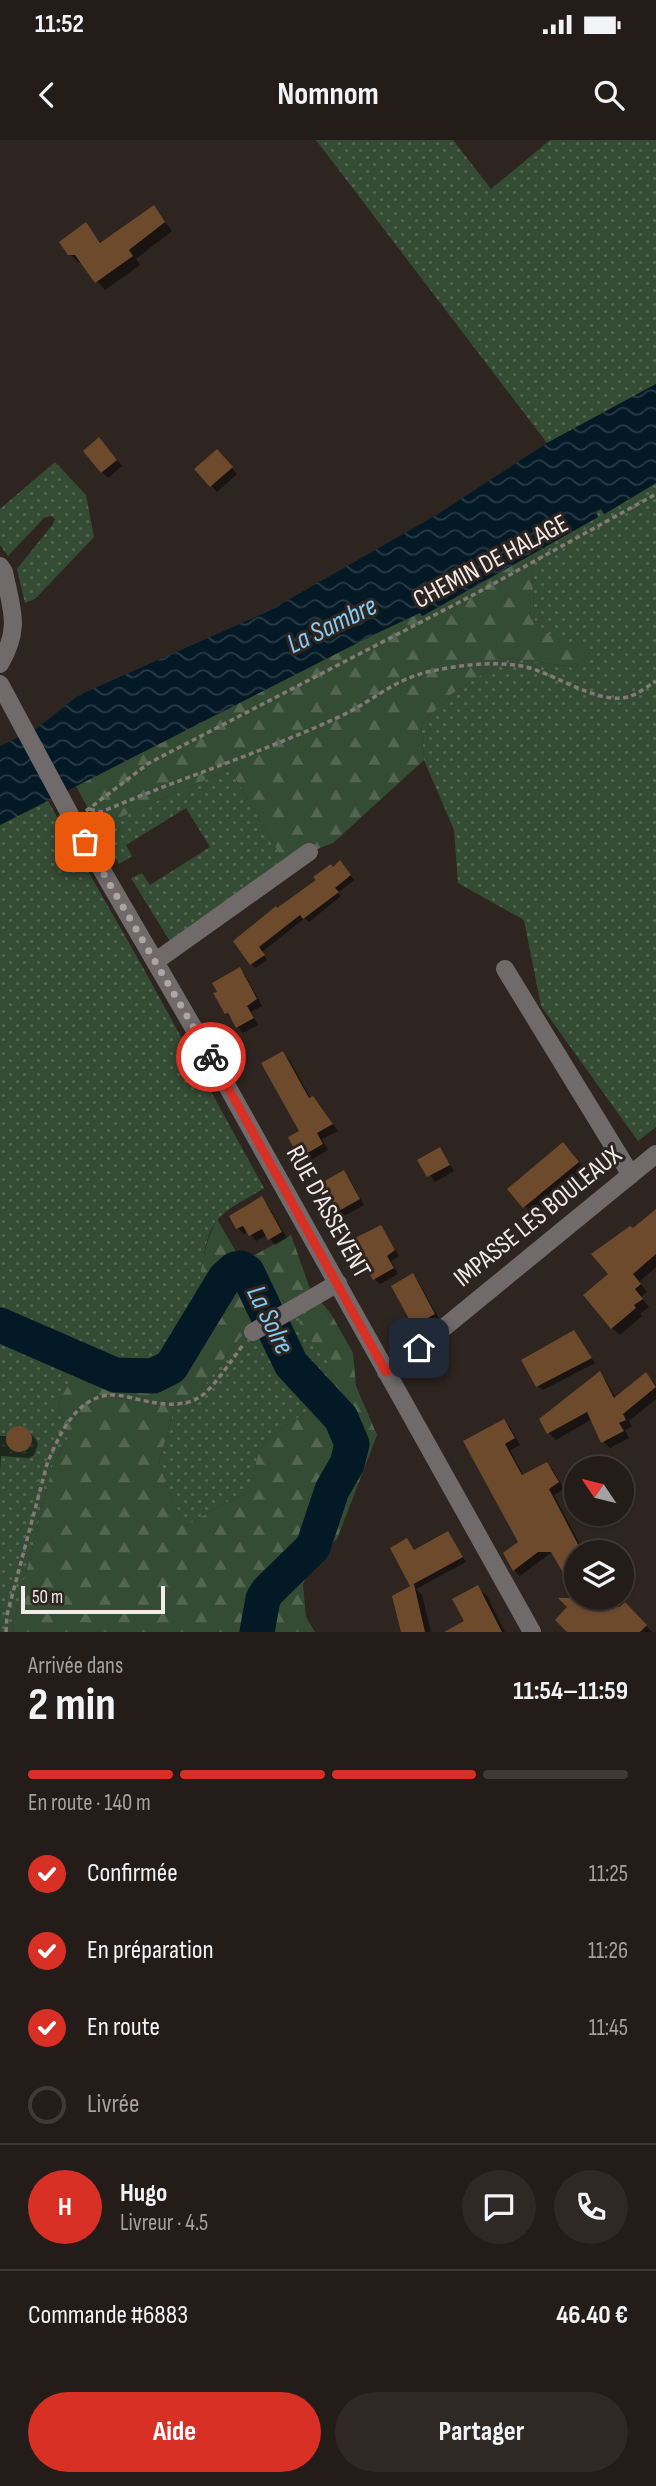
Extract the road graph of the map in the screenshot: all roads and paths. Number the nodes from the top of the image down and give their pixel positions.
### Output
1 (656, 494) edge
2 (0, 566) edge
3 (0, 664) edge
4 (656, 681) edge
5 (0, 684) edge
6 (309, 852) dead end
7 (156, 961) junction
8 (505, 969) dead end
9 (656, 1154) edge
10 (631, 1175) junction
11 (338, 1283) junction
12 (253, 1332) joint
13 (386, 1372) junction
14 (6, 1632) edge
15 (532, 1632) edge

1 - 4 path, CHEMIN DE HALAGE
2 - 3 street
5 - 7 street, RUE D'ASSEVENT
6 - 7 street
7 - 11 street, RUE D'ASSEVENT
8 - 10 street
9 - 10 street, IMPASSE LES BOULEAUX
10 - 13 street, IMPASSE LES BOULEAUX
11 - 12 street
11 - 13 street, RUE D'ASSEVENT
12 - 14 path
13 - 15 street, RUE D'ASSEVENT

